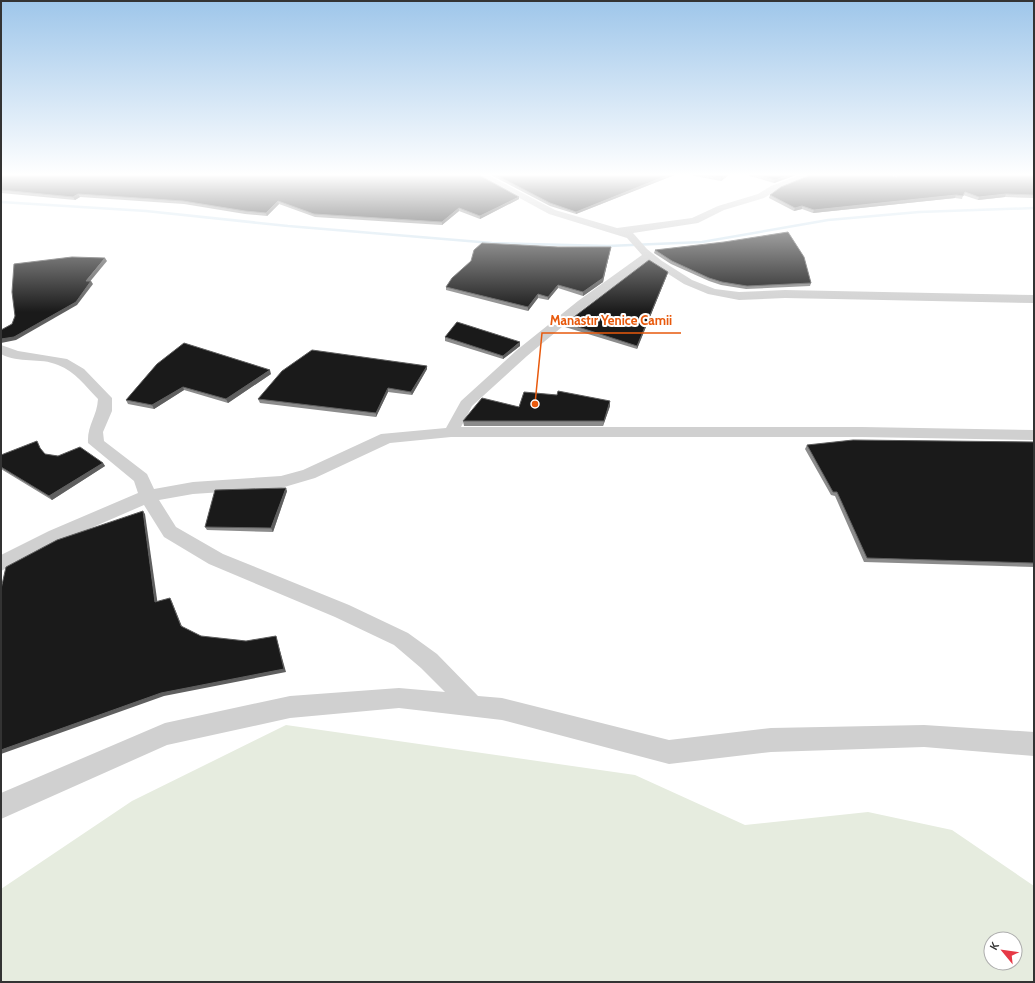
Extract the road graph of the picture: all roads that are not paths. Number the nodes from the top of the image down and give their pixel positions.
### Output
1 (579, 220) edge
2 (696, 220) edge
3 (616, 231) junction
4 (646, 253) junction
5 (1034, 299) edge
6 (1, 349) edge
7 (451, 432) junction
8 (1034, 435) edge
9 (148, 496) junction
10 (1, 564) edge
11 (472, 706) junction
12 (1034, 744) edge
13 (1, 806) edge

1 - 3 street
2 - 3 street
3 - 4 street
4 - 5 street
4 - 7 street
6 - 9 street
7 - 8 street
7 - 9 street
9 - 10 street
9 - 11 street
11 - 12 street
11 - 13 street

